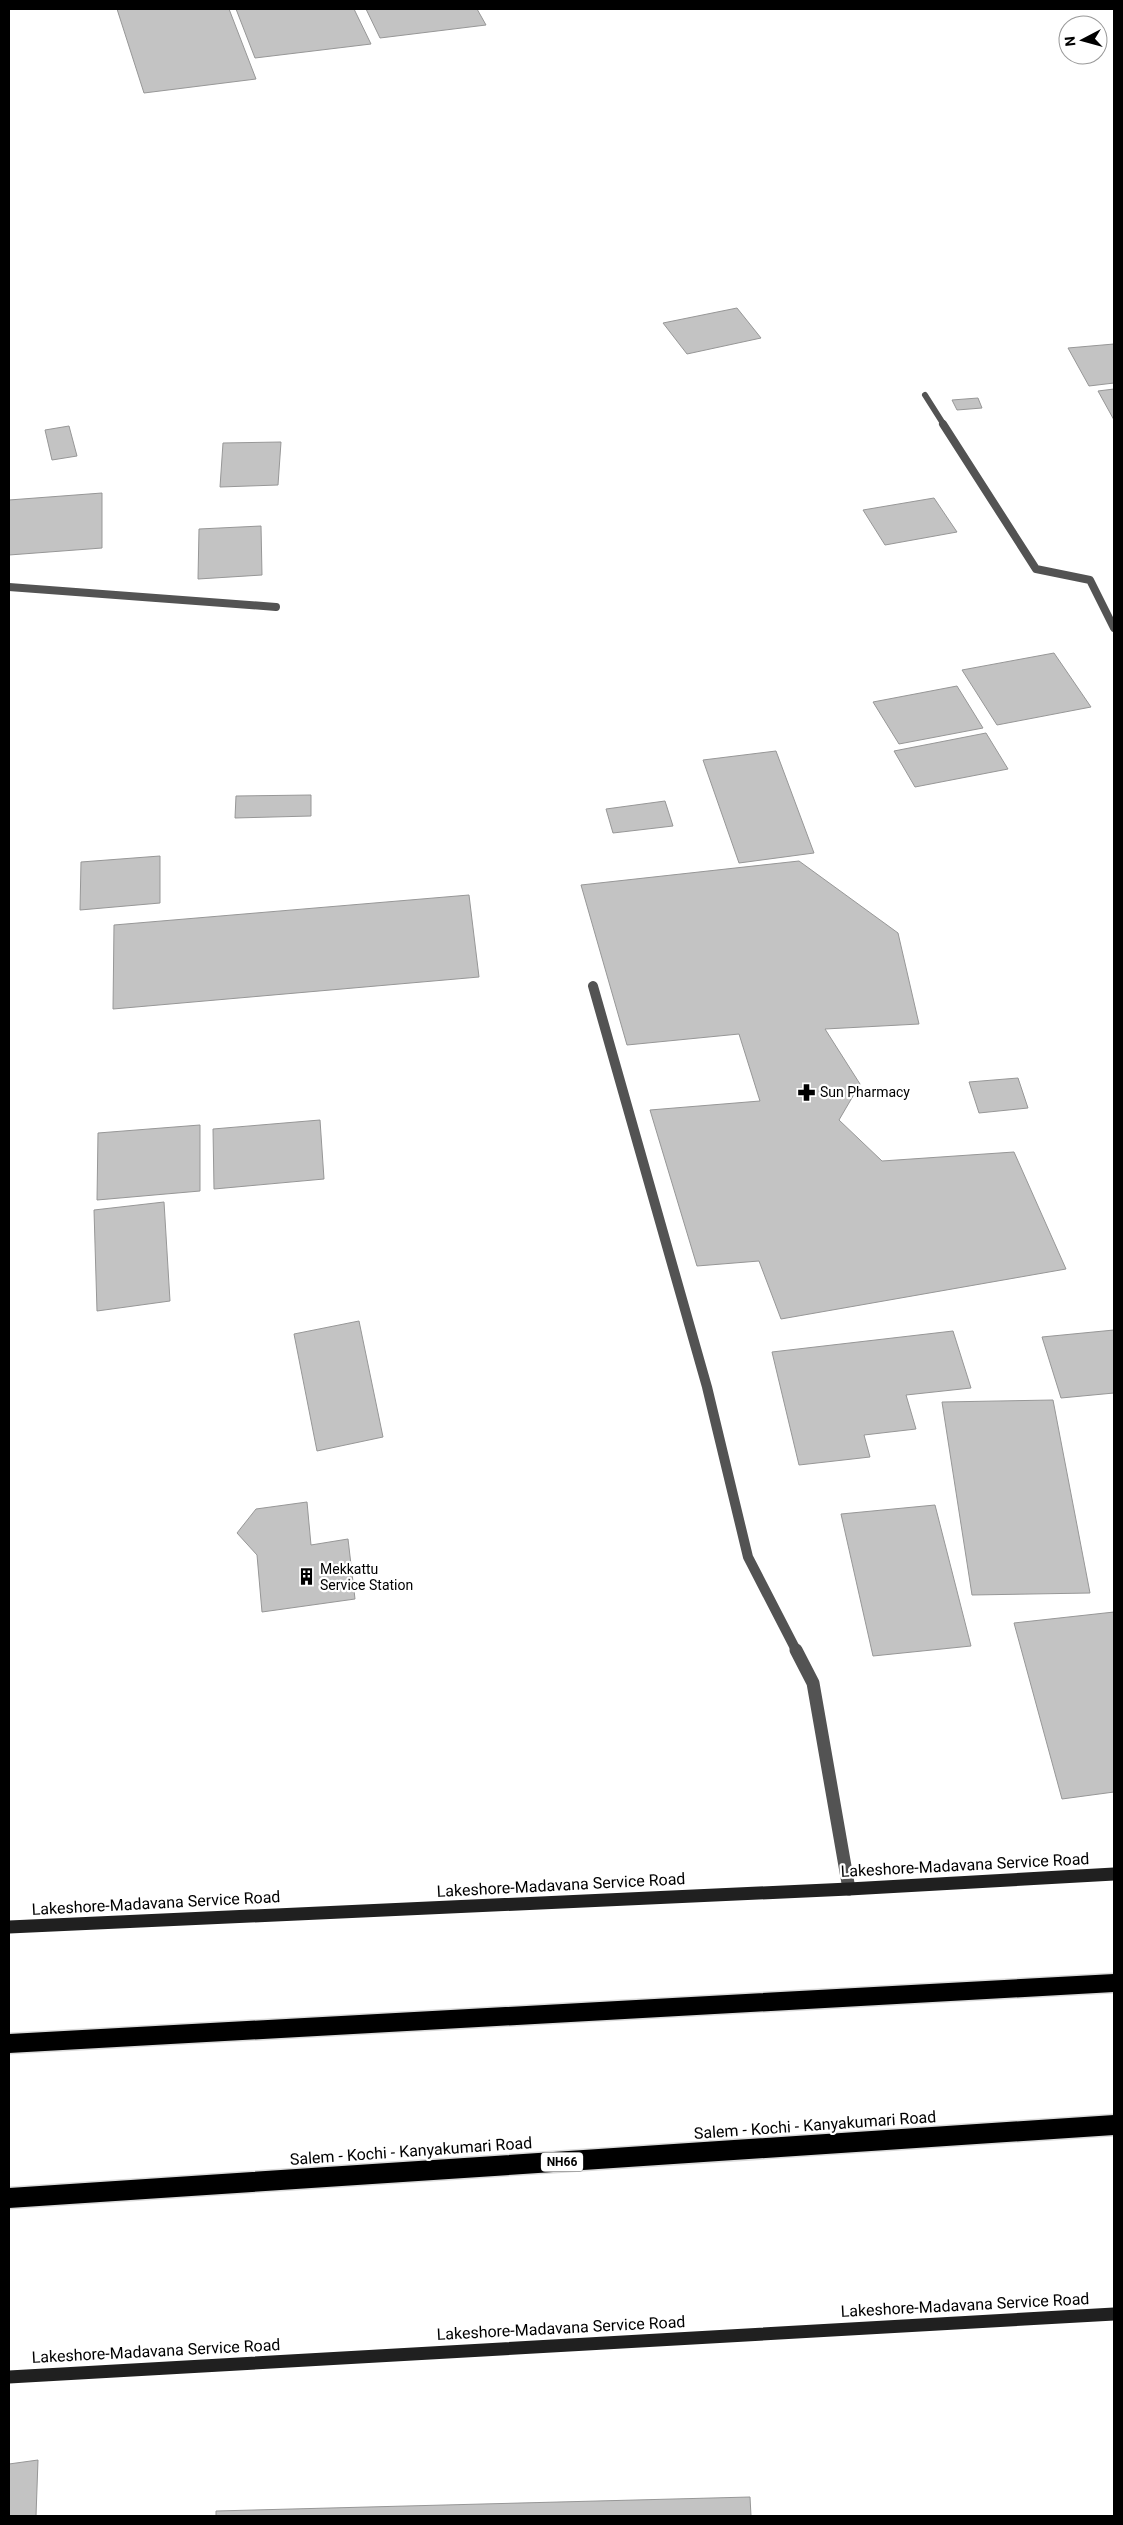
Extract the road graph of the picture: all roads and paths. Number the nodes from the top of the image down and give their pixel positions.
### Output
1 (925, 395) dead end
2 (9, 586) edge
3 (276, 607) dead end
4 (1114, 628) edge
5 (593, 986) dead end
6 (1114, 1874) edge
7 (849, 1889) junction
8 (9, 1927) edge
9 (1114, 1983) edge
10 (9, 2044) edge
11 (1114, 2125) edge
12 (9, 2198) edge
13 (1114, 2314) edge
14 (9, 2377) edge

1 - 4 street
2 - 3 street
5 - 7 street
6 - 7 street, Lakeshore-Madavana Service Road
7 - 8 street, Lakeshore-Madavana Service Road
9 - 10 highway
11 - 12 highway, Salem - Kochi - Kanyakumari Road / NH66
13 - 14 street, Lakeshore-Madavana Service Road

